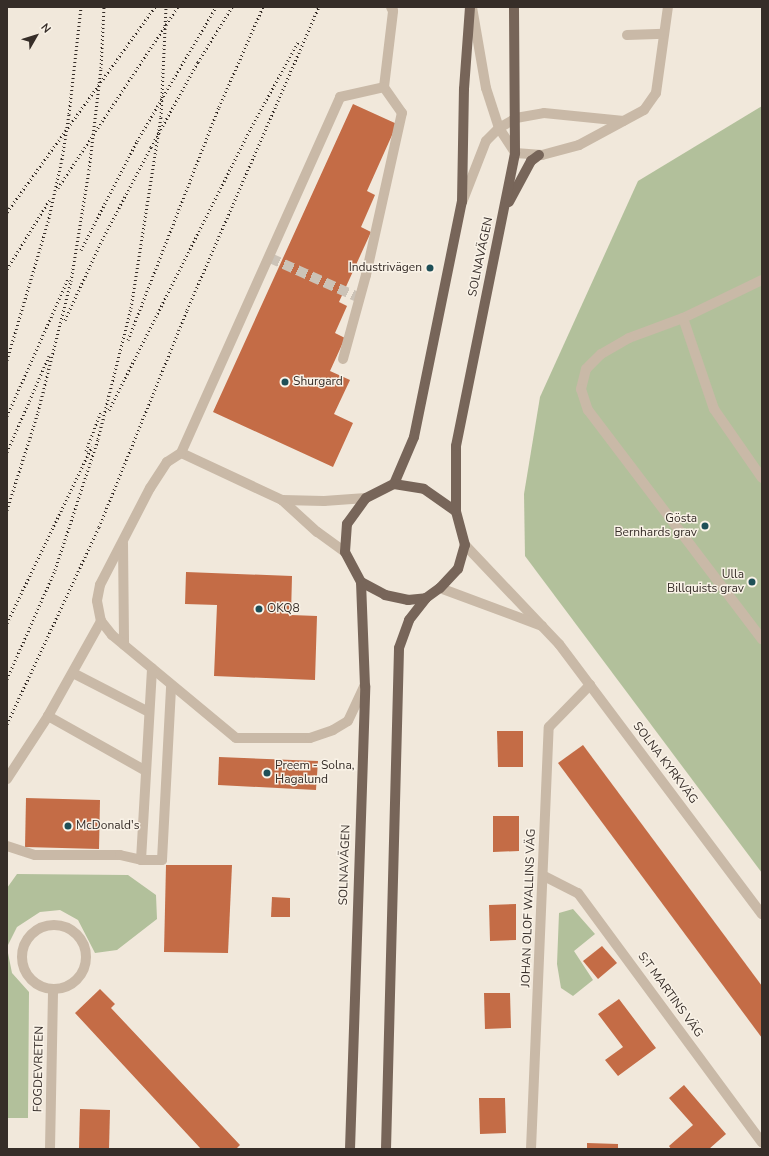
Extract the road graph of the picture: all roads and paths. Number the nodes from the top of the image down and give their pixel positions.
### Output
1 (391, 7) edge
2 (471, 7) edge
3 (514, 7) edge
4 (668, 7) edge
5 (664, 34) junction
6 (627, 35) dead end
7 (384, 87) junction
8 (516, 118) junction
9 (624, 121) junction
10 (499, 128) junction
11 (515, 152) junction
12 (539, 155) junction
13 (462, 202) junction
14 (502, 222) junction
15 (762, 280) edge
16 (683, 318) junction
17 (343, 359) dead end
18 (181, 453) junction
19 (762, 478) edge
20 (394, 484) junction
21 (366, 498) junction
22 (282, 500) junction
23 (456, 511) junction
24 (123, 540) junction
25 (465, 545) junction
26 (345, 552) junction
27 (361, 582) junction
28 (440, 588) junction
29 (426, 598) junction
30 (102, 621) junction
31 (547, 628) junction
32 (762, 639) edge
33 (124, 645) junction
34 (152, 668) junction
35 (73, 673) junction
36 (590, 685) junction
37 (365, 686) junction
38 (171, 687) junction
39 (149, 712) junction
40 (48, 716) junction
41 (146, 771) junction
42 (7, 778) edge
43 (7, 846) edge
44 (141, 860) junction
45 (544, 876) junction
46 (762, 914) edge
47 (54, 989) junction
48 (762, 1143) edge
49 (50, 1149) edge
50 (350, 1149) edge
51 (386, 1149) edge
52 (531, 1149) edge

1 - 7 street
2 - 10 street
2 - 13 main road
3 - 8 main road, SOLNAVÄGEN
4 - 5 street
5 - 6 street
5 - 9 street
7 - 17 street
7 - 18 street
8 - 9 street
8 - 10 street
8 - 11 main road, SOLNAVÄGEN
9 - 12 street
10 - 11 street
10 - 13 street
11 - 12 street
11 - 14 main road, SOLNAVÄGEN
12 - 14 main road
13 - 20 main road
14 - 23 main road, SOLNAVÄGEN
15 - 16 street
16 - 19 street
16 - 32 street
18 - 22 street
18 - 24 street
20 - 21 main road
20 - 23 main road
21 - 22 street
21 - 26 main road
22 - 26 street
23 - 25 main road, SOLNAVÄGEN
24 - 30 street
24 - 33 street
25 - 28 main road
25 - 31 street, SOLNA KYRKVÄG
26 - 27 main road, SOLNAVÄGEN
27 - 29 main road
27 - 37 main road, SOLNAVÄGEN
28 - 29 main road
28 - 31 street
29 - 51 main road
30 - 33 street
30 - 35 street
31 - 36 street, SOLNA KYRKVÄG
33 - 34 street
34 - 38 street
34 - 39 street
35 - 39 street
35 - 40 street
36 - 45 street, JOHAN OLOF WALLINS VÄG
36 - 46 street, SOLNA KYRKVÄG
37 - 38 street
37 - 50 main road, SOLNAVÄGEN
38 - 44 street
39 - 41 street
40 - 41 street
40 - 42 street
41 - 44 street
43 - 44 street
45 - 48 street, S:T MARTINS VÄG
45 - 52 street, JOHAN OLOF WALLINS VÄG
47 - 47 street
47 - 49 street, FOGDEVRETEN

